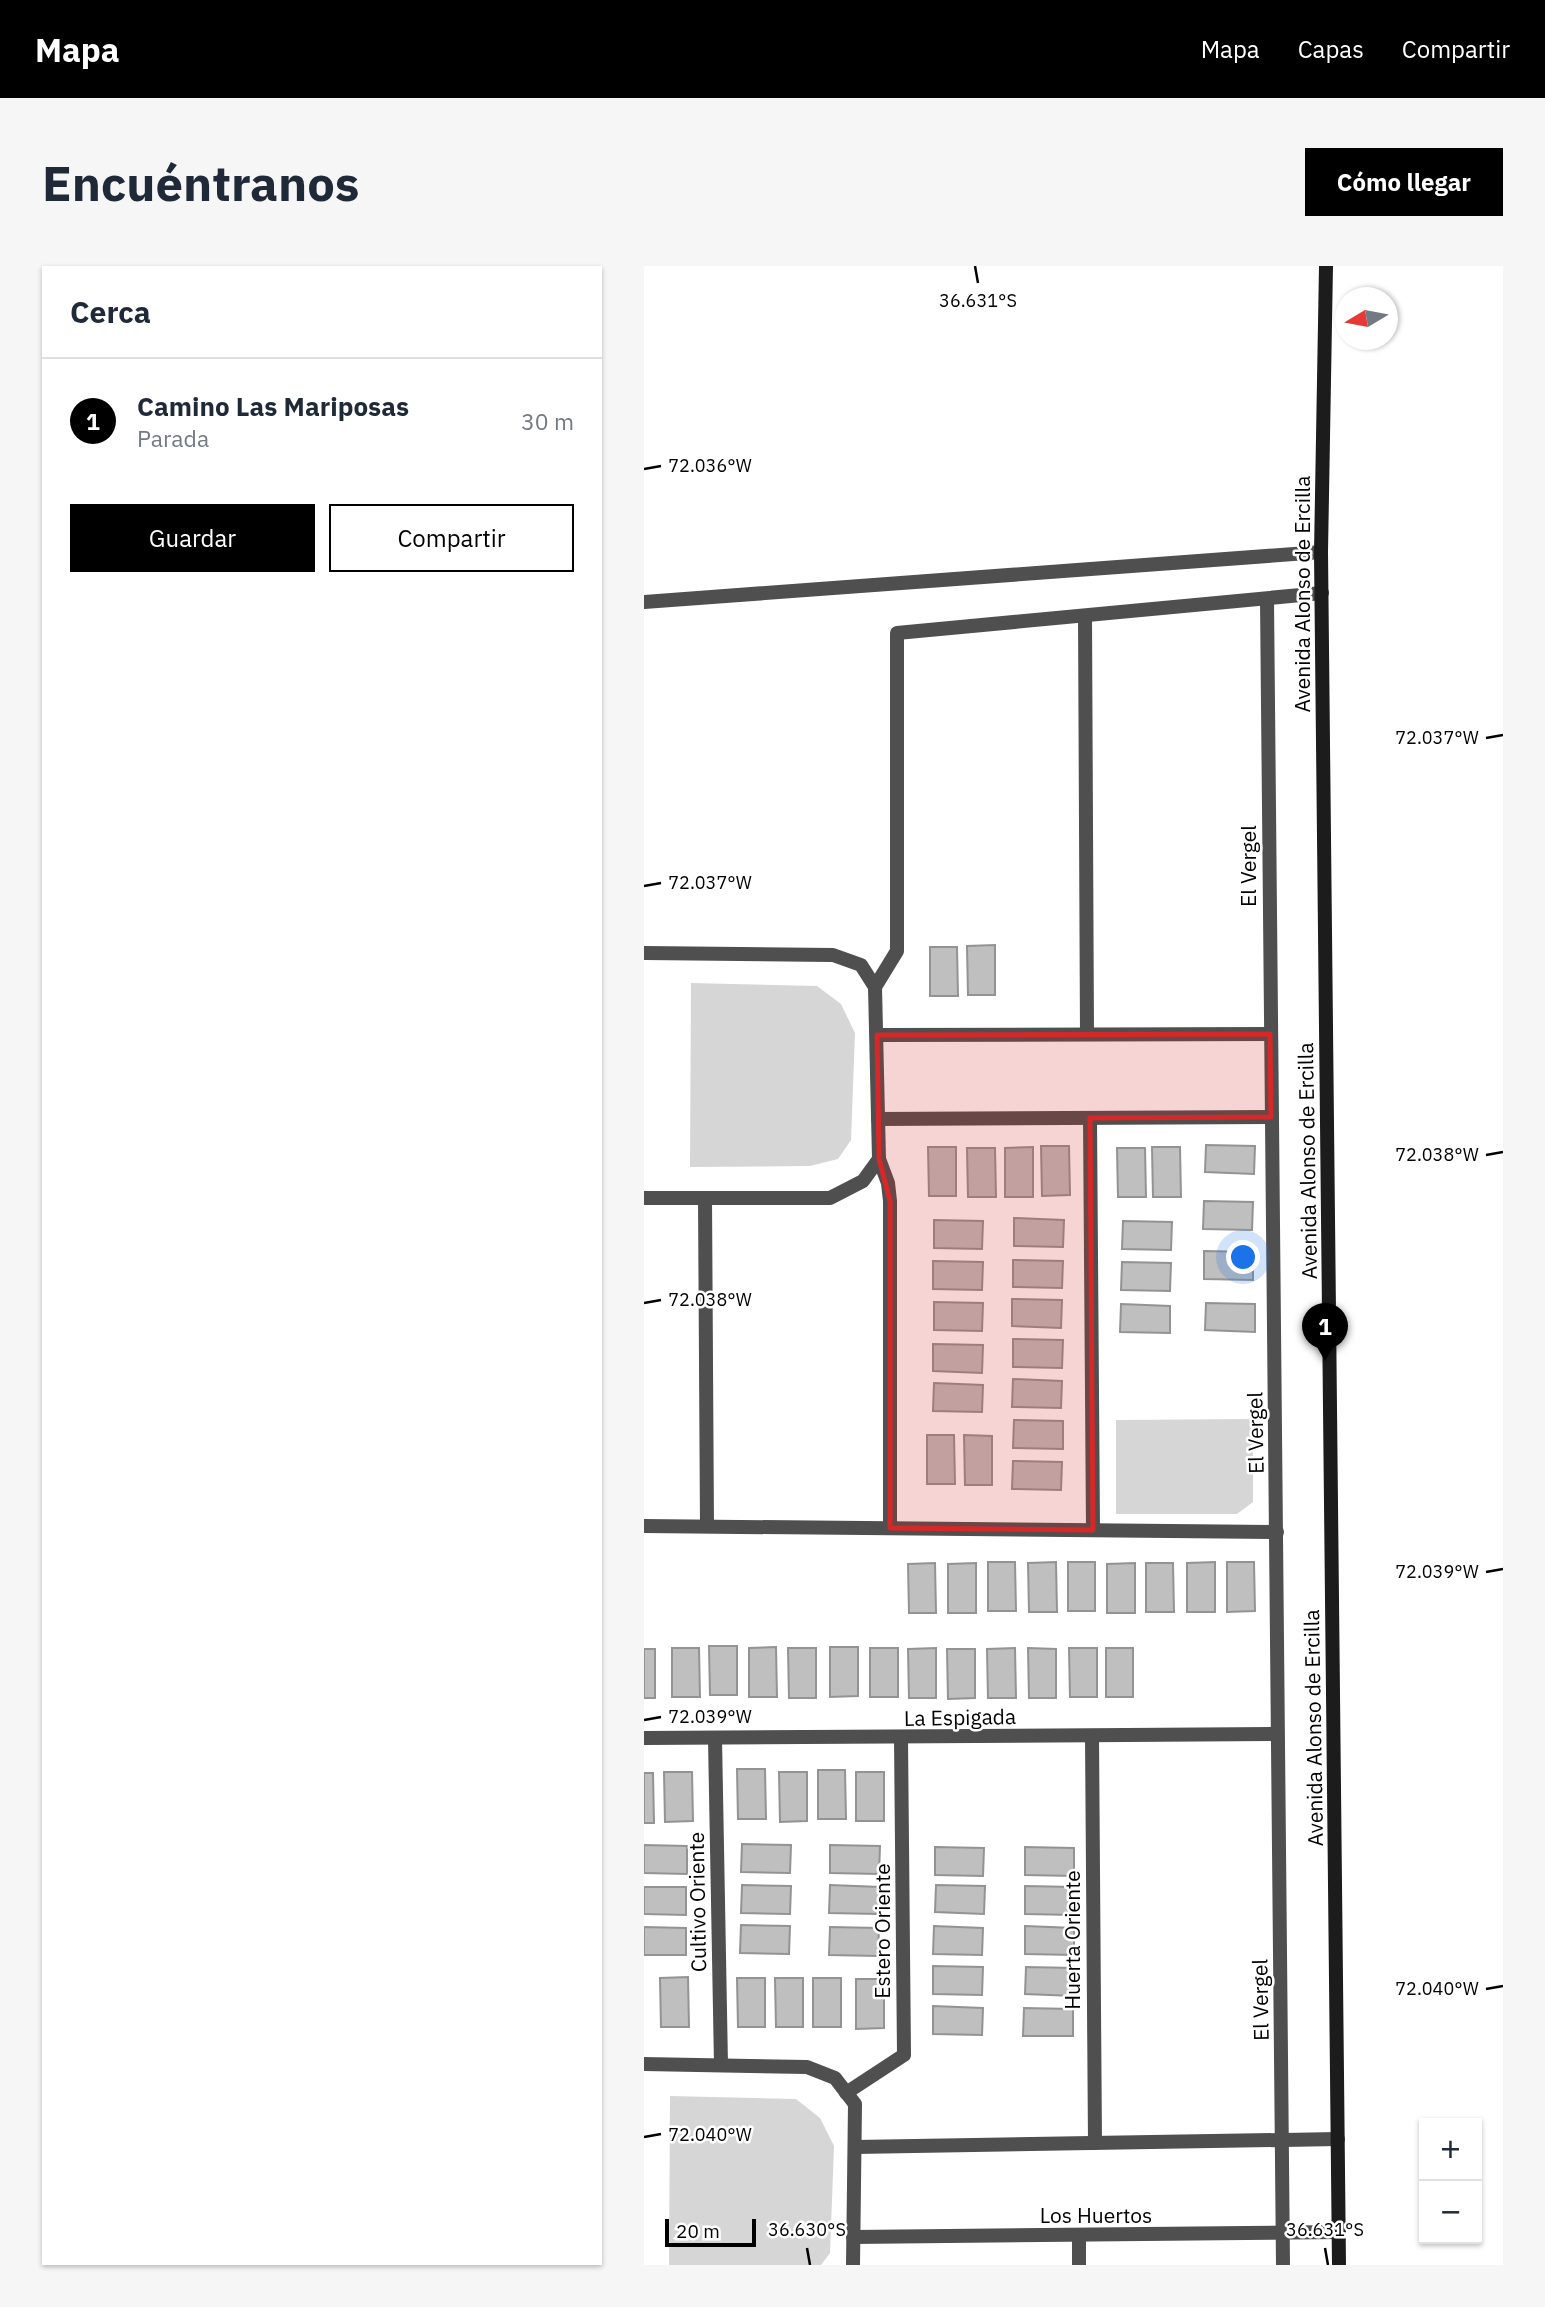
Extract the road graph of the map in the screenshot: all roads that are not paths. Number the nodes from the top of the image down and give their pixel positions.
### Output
1 (1326, 266) edge
2 (1321, 552) junction
3 (1322, 593) junction
4 (1267, 600) junction
5 (644, 602) edge
6 (1085, 616) junction
7 (644, 953) edge
8 (875, 987) junction
9 (1087, 1034) junction
10 (1270, 1034) junction
11 (877, 1035) junction
12 (1271, 1117) junction
13 (1090, 1118) junction
14 (878, 1119) junction
15 (879, 1159) junction
16 (644, 1198) edge
17 (705, 1198) junction
18 (644, 1526) edge
19 (707, 1526) junction
20 (890, 1528) junction
21 (1093, 1530) junction
22 (1277, 1532) junction
23 (1277, 1734) junction
24 (1092, 1736) junction
25 (644, 1738) edge
26 (715, 1738) junction
27 (901, 1738) junction
28 (644, 2064) edge
29 (721, 2065) junction
30 (846, 2093) junction
31 (1338, 2139) junction
32 (1282, 2140) junction
33 (1095, 2143) junction
34 (855, 2147) junction
35 (1339, 2232) junction
36 (1282, 2234) junction
37 (1079, 2236) junction
38 (853, 2237) junction
39 (853, 2265) edge
40 (1079, 2265) edge
41 (1283, 2265) edge
42 (1339, 2265) edge

1 - 2 main road, Avenida Alonso de Ercilla
2 - 3 main road, Avenida Alonso de Ercilla
2 - 5 street
3 - 4 street
3 - 31 main road, Avenida Alonso de Ercilla
4 - 6 street
4 - 10 street, El Vergel
6 - 8 street
6 - 9 street
7 - 8 street
8 - 11 street
9 - 10 street
9 - 11 street
10 - 12 street, El Vergel
11 - 14 street
12 - 13 street
12 - 22 street, El Vergel
13 - 14 street
13 - 21 street
14 - 15 street
15 - 17 street
15 - 20 street
16 - 17 street
17 - 19 street
18 - 19 street
19 - 20 street
20 - 21 street
21 - 22 street
22 - 23 street, El Vergel
23 - 24 street, La Espigada
23 - 32 street, El Vergel
24 - 27 street, La Espigada
24 - 33 street, Huerta Oriente
25 - 26 street, La Espigada
26 - 27 street, La Espigada
26 - 29 street, Cultivo Oriente
27 - 30 street, Estero Oriente
28 - 29 street
29 - 30 street
30 - 34 street
31 - 32 street
31 - 35 main road, Avenida Alonso de Ercilla
32 - 33 street
32 - 36 street, El Vergel
33 - 34 street
34 - 38 street
35 - 36 street, Los Huertos
35 - 42 main road, Avenida Alonso de Ercilla
36 - 37 street, Los Huertos
36 - 41 street, El Vergel
37 - 38 street, Los Huertos
37 - 40 street
38 - 39 street

